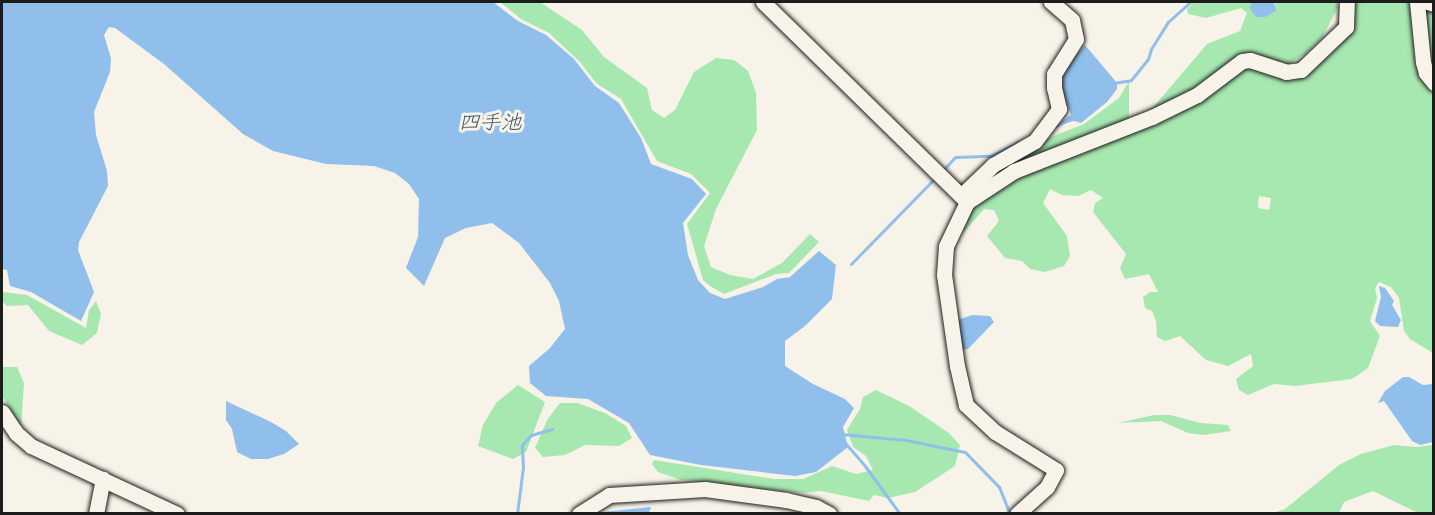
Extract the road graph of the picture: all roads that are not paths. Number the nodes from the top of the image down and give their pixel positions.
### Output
1 (763, 2) edge
2 (1051, 2) edge
3 (1347, 2) edge
4 (1417, 2) edge
5 (1428, 2) edge
6 (1434, 4) edge
7 (1434, 83) edge
8 (964, 199) junction
9 (3, 421) edge
10 (103, 479) junction
11 (96, 513) edge
12 (177, 513) edge
13 (579, 513) edge
14 (829, 513) edge
15 (1017, 513) edge

1 - 8 street
2 - 8 street
3 - 8 street
4 - 7 street
5 - 6 street
8 - 15 street
9 - 10 street
10 - 11 street
10 - 12 street
13 - 14 street

